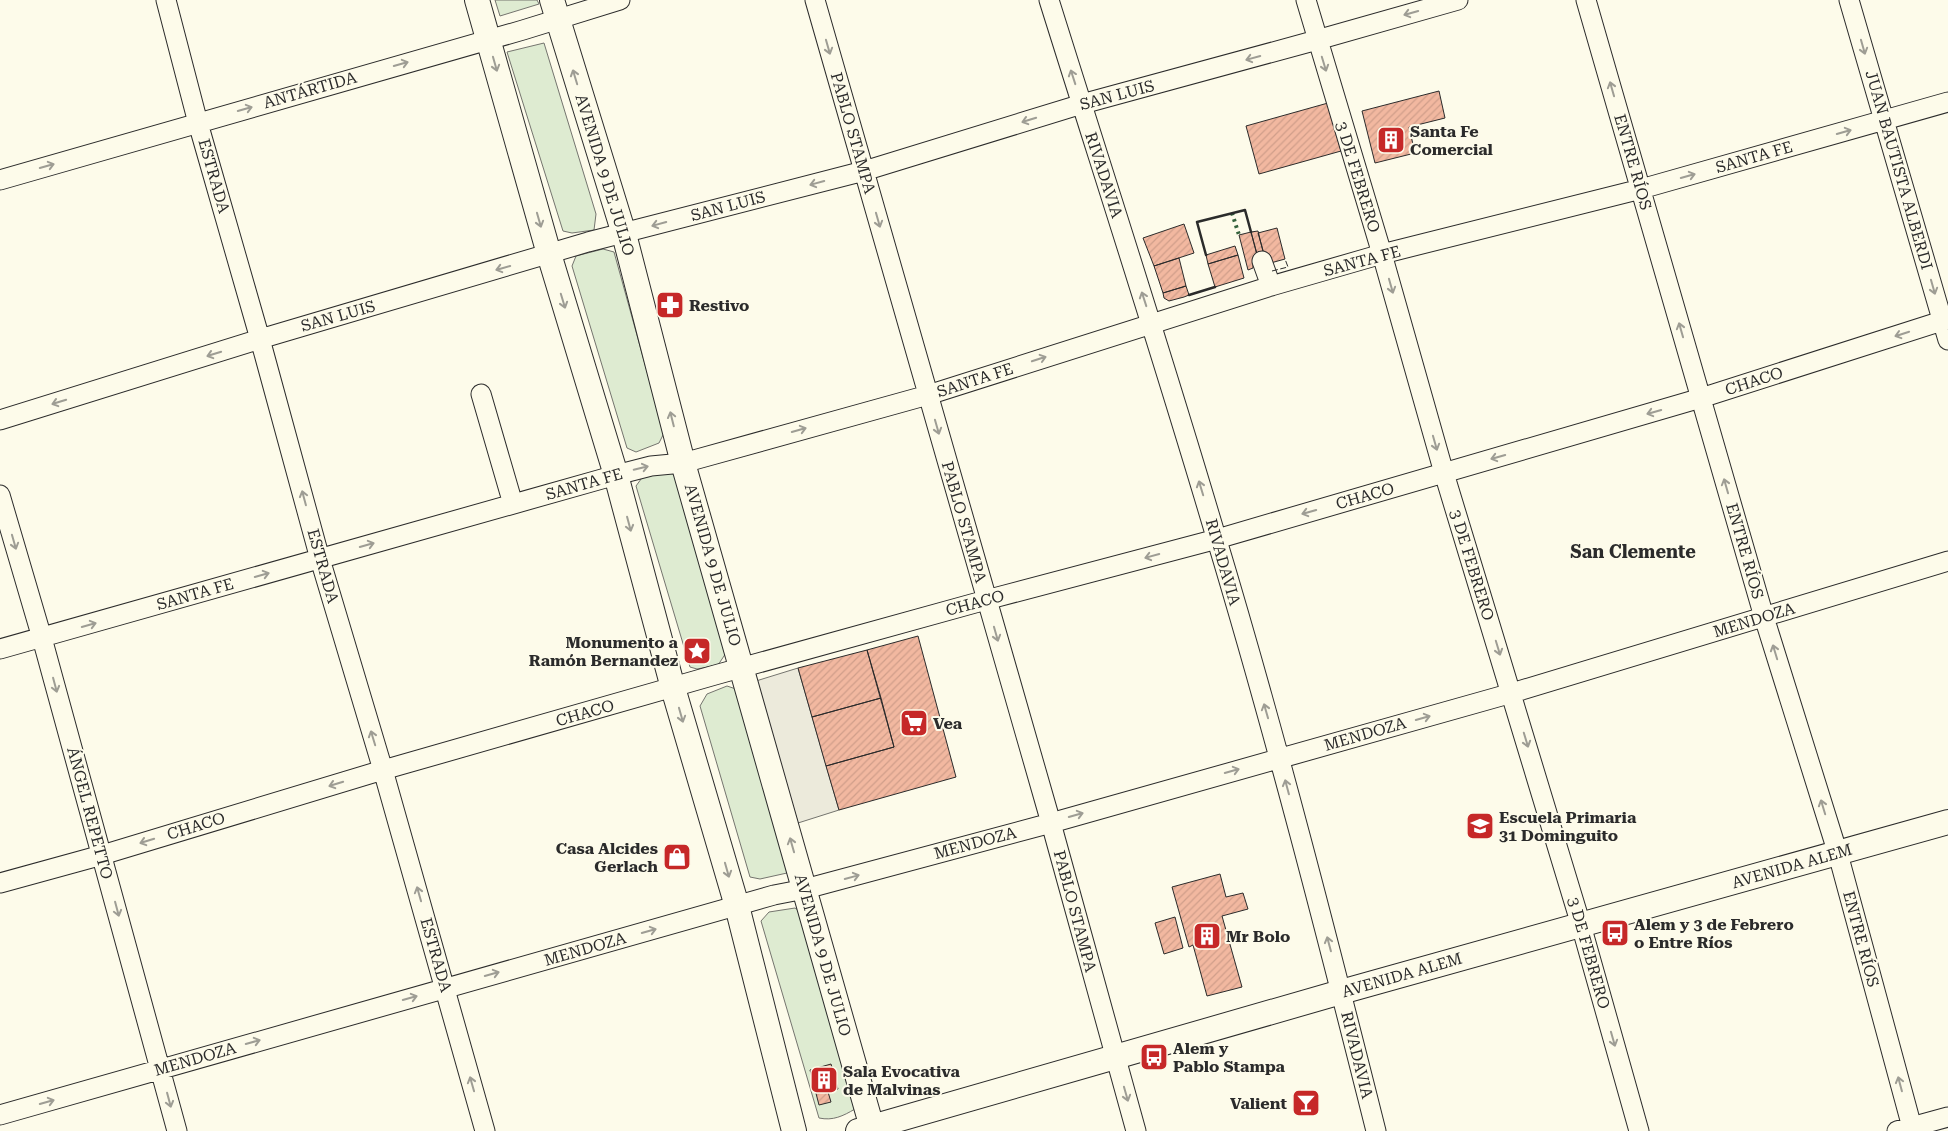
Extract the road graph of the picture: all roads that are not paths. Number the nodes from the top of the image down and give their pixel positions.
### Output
1 (166, 0) edge
2 (477, 0) edge
3 (620, 0) edge
4 (815, 0) edge
5 (1049, 0) edge
6 (1306, 0) edge
7 (1458, 0) edge
8 (1586, 0) edge
9 (1849, 0) edge
10 (554, 9) edge
11 (488, 39) junction
12 (1317, 40) junction
13 (1948, 102) edge
14 (1082, 104) junction
15 (1884, 120) junction
16 (198, 123) junction
17 (864, 171) junction
18 (0, 180) edge
19 (1641, 189) junction
20 (624, 234) junction
21 (549, 254) junction
22 (1382, 254) junction
23 (1945, 320) edge
24 (1152, 323) junction
25 (260, 339) junction
26 (1948, 340) edge
27 (481, 394) dead end
28 (928, 395) junction
29 (1701, 398) junction
30 (0, 420) edge
31 (683, 463) junction
32 (1444, 473) junction
33 (616, 475) junction
34 (0, 495) edge
35 (512, 504) junction
36 (1217, 539) junction
37 (320, 559) junction
38 (1948, 561) edge
39 (986, 600) junction
40 (1764, 617) junction
41 (42, 638) junction
42 (0, 649) edge
43 (742, 668) junction
44 (673, 688) junction
45 (1512, 693) junction
46 (1279, 758) junction
47 (383, 770) junction
48 (1051, 822) junction
49 (1948, 822) edge
50 (1838, 854) junction
51 (102, 855) junction
52 (0, 883) edge
53 (805, 889) junction
54 (737, 906) junction
55 (1581, 925) junction
56 (446, 988) junction
57 (1341, 992) junction
58 (1115, 1058) junction
59 (160, 1069) junction
60 (0, 1115) edge
61 (1948, 1117) edge
62 (867, 1130) edge
63 (1907, 1130) edge
64 (177, 1131) edge
65 (486, 1131) edge
66 (794, 1131) edge
67 (1136, 1131) edge
68 (1376, 1131) edge
69 (1638, 1131) edge

1 - 16 street, ESTRADA
2 - 11 main road
3 - 10 street, ANTÁRTIDA
4 -> 17 street, PABLO STAMPA
14 -> 5 street, RIVADAVIA
6 - 12 street, 3 DE FEBRERO
7 -> 12 street, SAN LUIS
19 -> 8 street, ENTRE RÍOS
9 -> 15 street, JUAN BAUTISTA ALBERDI
10 - 11 street, ANTÁRTIDA
20 -> 10 main road, AVENIDA 9 DE JULIO
16 -> 11 street, ANTÁRTIDA
11 -> 21 main road
12 -> 14 street, SAN LUIS
12 -> 22 street, 3 DE FEBRERO
13 - 15 street, SANTA FE
14 -> 17 street, SAN LUIS
24 -> 14 street, RIVADAVIA
19 -> 15 street, SANTA FE
15 -> 23 street, JUAN BAUTISTA ALBERDI
18 -> 16 street, ANTÁRTIDA
16 - 25 street, ESTRADA
17 -> 20 street, SAN LUIS
17 -> 28 street, PABLO STAMPA
19 - 22 street, SANTA FE
29 -> 19 street, ENTRE RÍOS
20 - 21 street, SAN LUIS
31 -> 20 main road, AVENIDA 9 DE JULIO
21 -> 25 street, SAN LUIS
21 -> 33 main road
22 - 24 street, SANTA FE
22 -> 32 street, 3 DE FEBRERO
23 - 26 street, JUAN BAUTISTA ALBERDI
23 -> 29 street, CHACO
28 -> 24 street, SANTA FE
36 -> 24 street, RIVADAVIA
25 -> 30 street, SAN LUIS
37 -> 25 street, ESTRADA
27 - 35 street
31 -> 28 street, SANTA FE
28 -> 39 street, PABLO STAMPA
29 -> 32 street, CHACO
40 -> 29 street, ENTRE RÍOS
33 -> 31 street, SANTA FE
31 - 43 main road, AVENIDA 9 DE JULIO
32 -> 36 street, CHACO
32 -> 45 street, 3 DE FEBRERO
33 - 35 street, SANTA FE
33 -> 44 main road
34 -> 41 street, ÁNGEL REPETTO
37 -> 35 street, SANTA FE
36 -> 39 street, CHACO
46 -> 36 street, RIVADAVIA
41 -> 37 street, SANTA FE
47 -> 37 street, ESTRADA
38 - 40 street, MENDOZA
39 - 43 street, CHACO
39 -> 48 street, PABLO STAMPA
40 - 45 street, MENDOZA
50 -> 40 street, ENTRE RÍOS
41 - 42 street, SANTA FE
41 -> 51 street, ÁNGEL REPETTO
43 - 44 street, CHACO
53 -> 43 main road, AVENIDA 9 DE JULIO
44 - 47 street, CHACO
44 -> 54 main road
46 -> 45 street, MENDOZA
45 -> 55 street, 3 DE FEBRERO
48 -> 46 street, MENDOZA
57 -> 46 street, RIVADAVIA
47 -> 51 street, CHACO
56 -> 47 street, ESTRADA
53 -> 48 street, MENDOZA
48 - 58 street, PABLO STAMPA
49 - 50 main road, AVENIDA ALEM
50 - 55 main road, AVENIDA ALEM
63 -> 50 street, ENTRE RÍOS
51 - 52 street, CHACO
51 -> 59 street, ÁNGEL REPETTO
53 - 54 street, MENDOZA
53 - 62 main road, AVENIDA 9 DE JULIO
56 -> 54 street, MENDOZA
54 - 66 main road
55 - 57 main road, AVENIDA ALEM
55 -> 69 street, 3 DE FEBRERO
59 -> 56 street, MENDOZA
65 -> 56 street, ESTRADA
57 - 58 main road, AVENIDA ALEM
57 - 68 street, RIVADAVIA
58 - 62 main road, AVENIDA ALEM
58 -> 67 street, PABLO STAMPA
60 -> 59 street, MENDOZA
59 -> 64 street, ÁNGEL REPETTO
61 - 63 street

